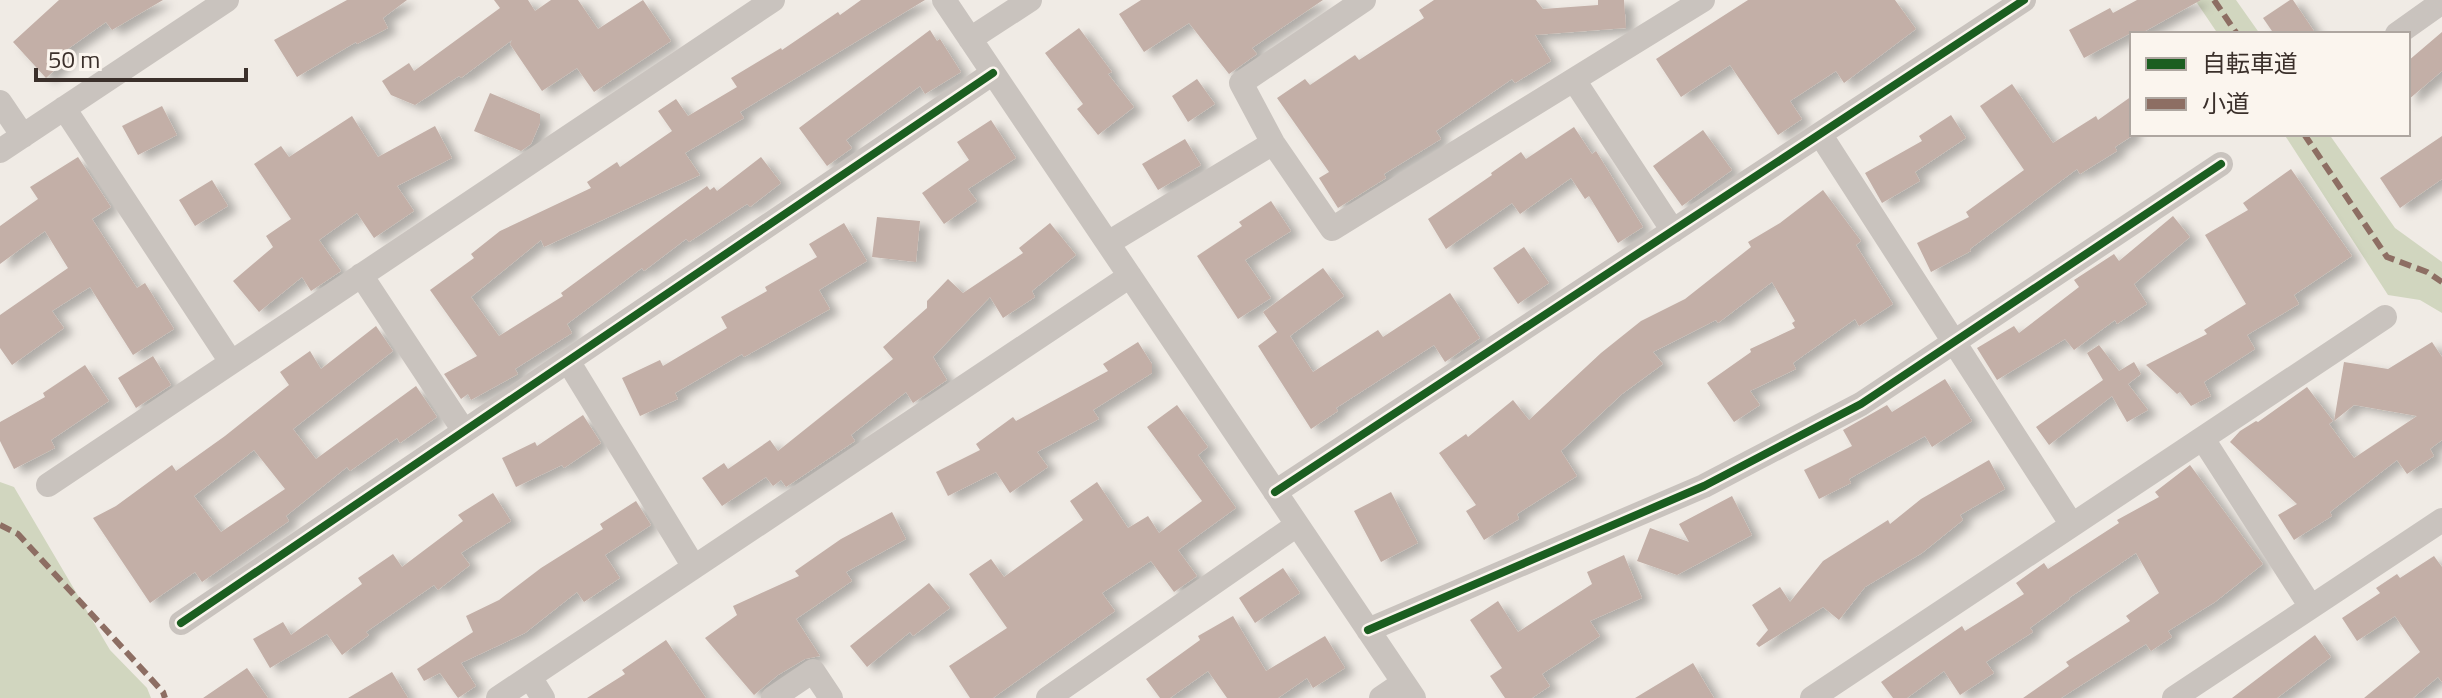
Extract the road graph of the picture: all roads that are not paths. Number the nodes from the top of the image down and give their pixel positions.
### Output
1 (227, 0) edge
2 (773, 0) edge
3 (944, 0) edge
4 (1030, 0) edge
5 (1364, 0) edge
6 (1703, 0) edge
7 (2024, 0) edge
8 (2442, 2) edge
9 (2400, 32) edge
10 (970, 39) junction
11 (993, 73) junction
12 (1574, 80) junction
13 (0, 102) edge
14 (64, 108) junction
15 (1820, 134) junction
16 (23, 136) junction
17 (1273, 143) junction
18 (0, 151) edge
19 (2221, 164) dead end
20 (1673, 231) junction
21 (1108, 243) junction
22 (361, 275) junction
23 (1130, 276) junction
24 (2385, 317) dead end
25 (1952, 342) junction
26 (568, 361) junction
27 (231, 362) junction
28 (464, 431) junction
29 (2203, 439) junction
30 (48, 485) dead end
31 (1275, 492) junction
32 (2442, 520) edge
33 (1297, 525) junction
34 (2072, 525) junction
35 (694, 567) junction
36 (2311, 607) junction
37 (181, 623) dead end
38 (1368, 630) junction
39 (530, 677) junction
40 (1408, 690) edge
41 (498, 698) edge
42 (543, 698) edge
43 (773, 698) edge
44 (831, 698) edge
45 (1048, 698) edge
46 (1381, 698) edge
47 (1812, 698) edge
48 (2174, 698) edge

1 - 14 street
2 - 22 street
3 - 10 street
4 - 10 street
5 - 17 street
6 - 12 street
7 - 15 street
8 - 9 street
10 - 11 street
11 - 21 street
11 - 26 street
12 - 17 street
12 - 20 street
13 - 16 street
14 - 16 street
14 - 27 street
15 - 20 street
15 - 25 street
16 - 18 street
17 - 21 street
19 - 25 street
20 - 31 street
21 - 23 street
22 - 27 street
22 - 28 street
23 - 31 street
23 - 35 street
24 - 29 street
25 - 34 street
25 - 38 street
26 - 28 street
26 - 35 street
27 - 30 street
28 - 37 street
29 - 34 street
29 - 36 street
31 - 33 street
32 - 36 street
33 - 38 street
33 - 45 street
34 - 47 street
35 - 39 street
36 - 48 street
38 - 40 street
39 - 41 street
39 - 42 street
40 - 46 street
43 - 44 street

